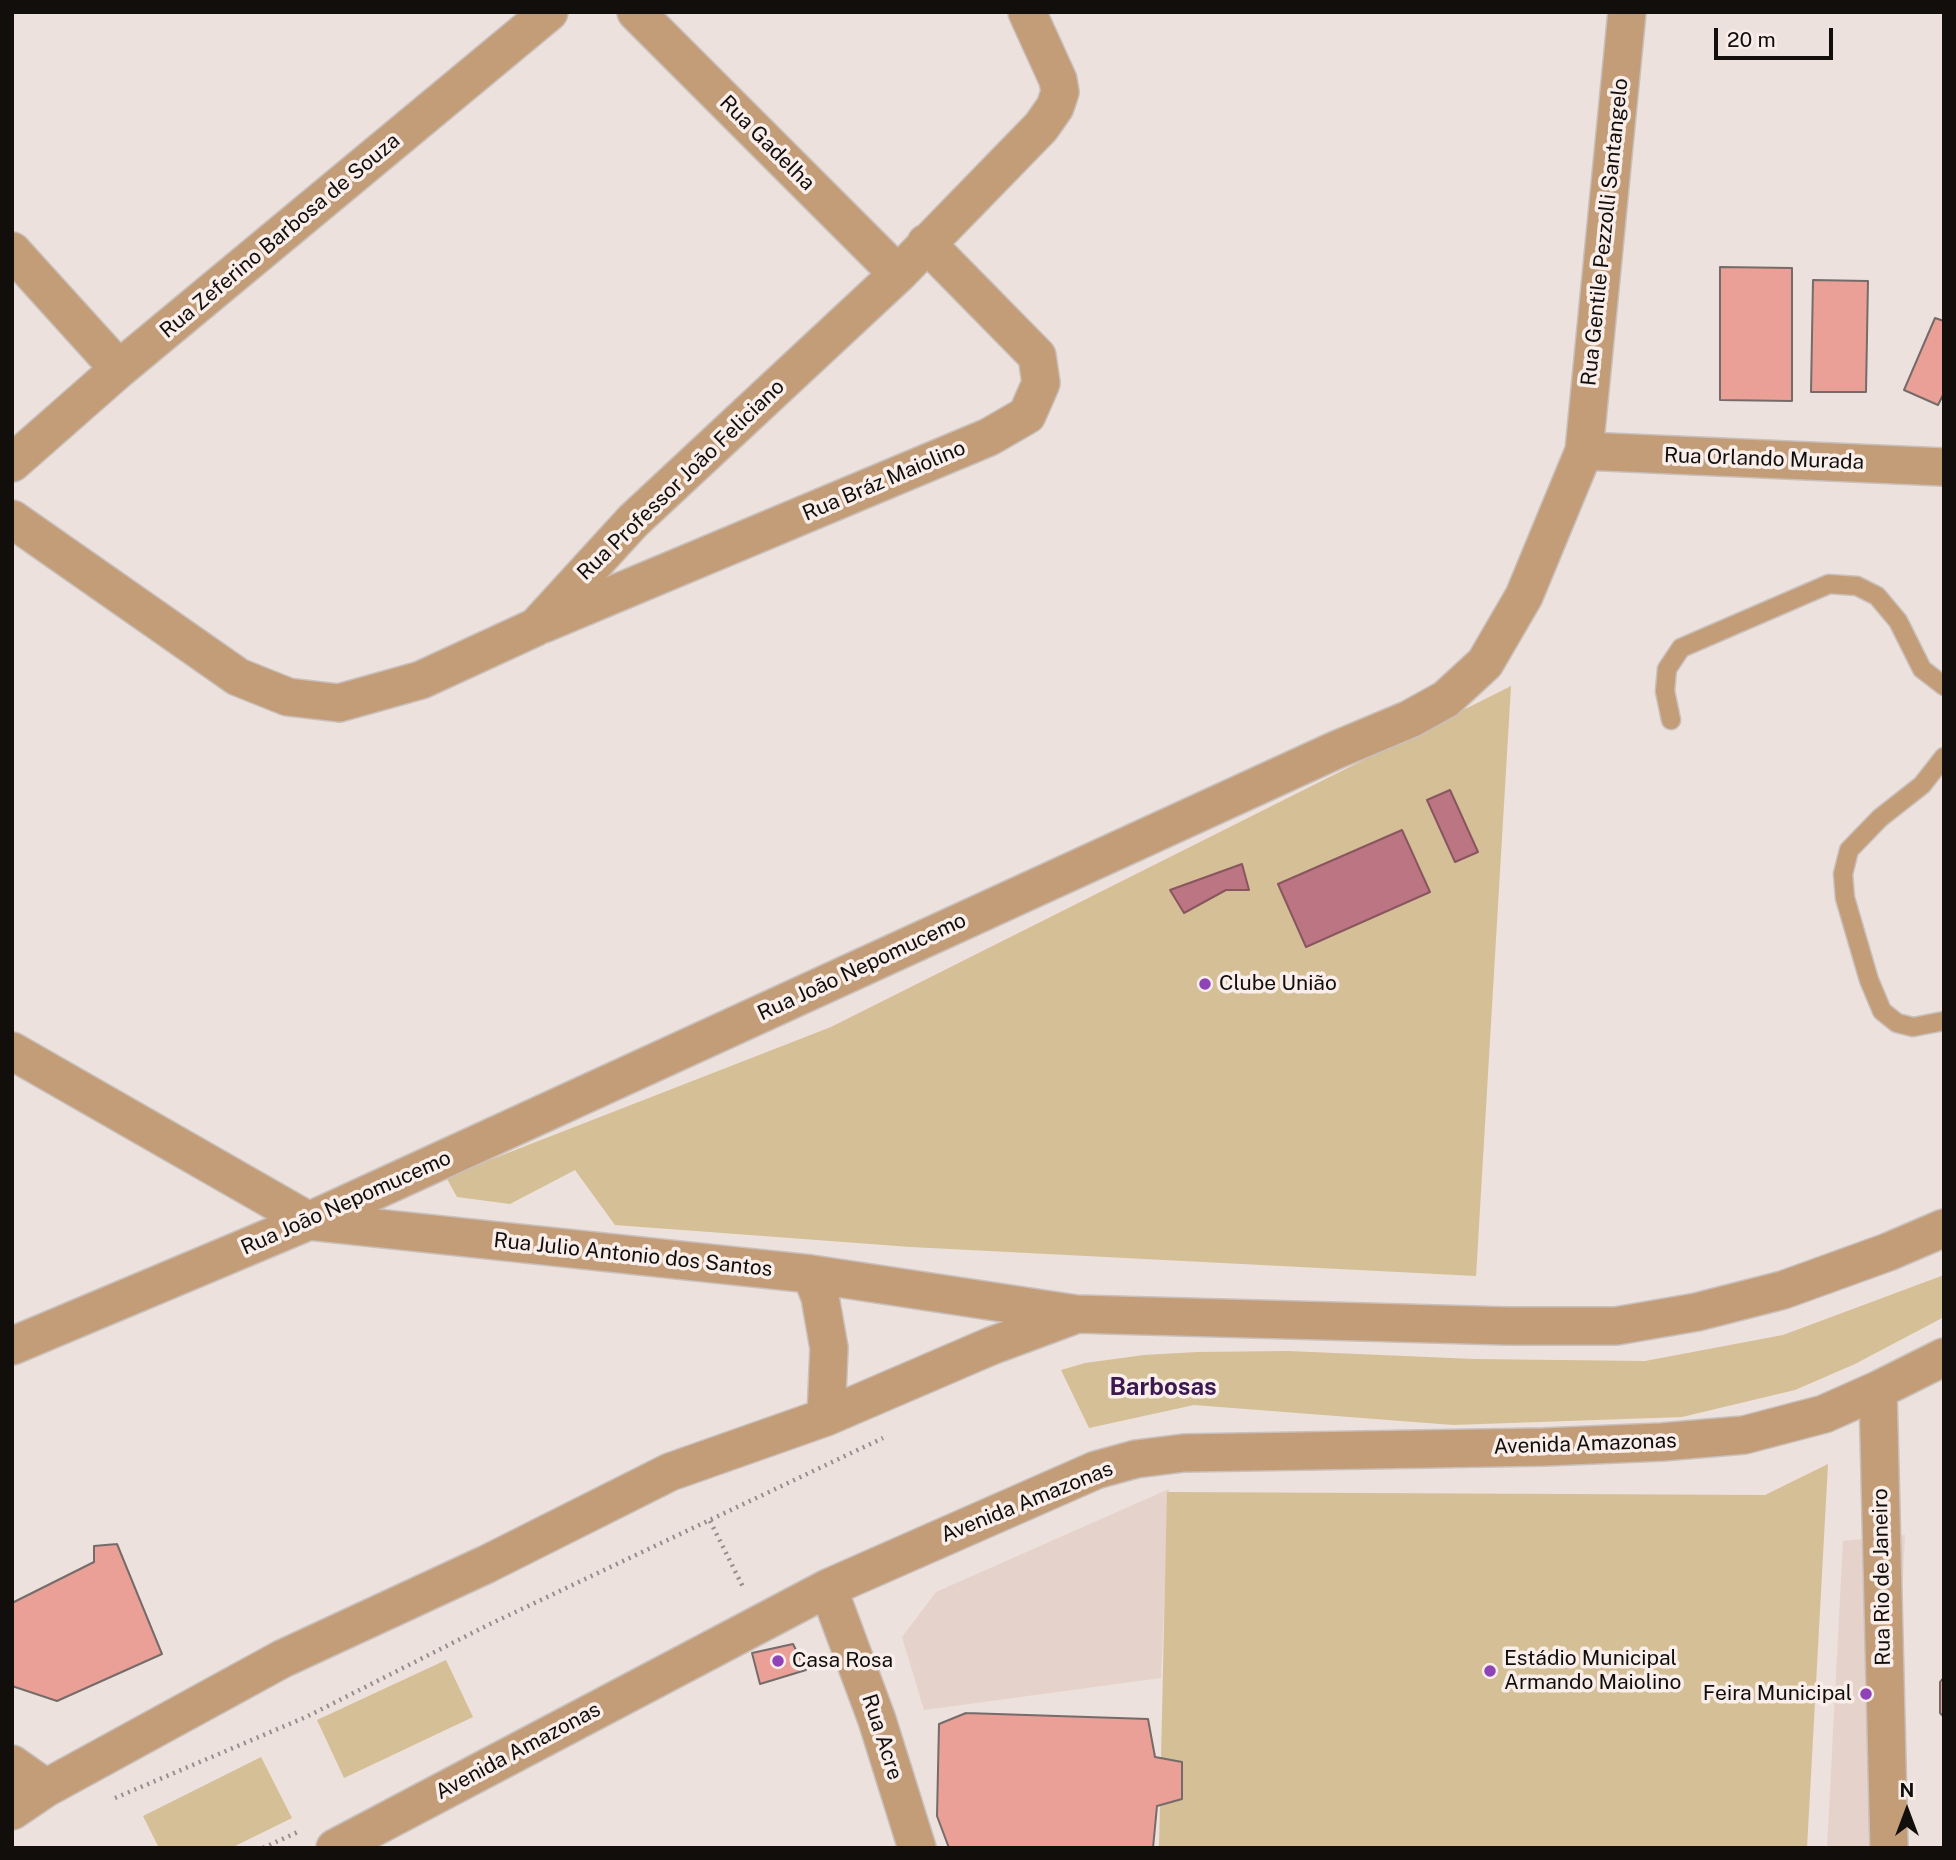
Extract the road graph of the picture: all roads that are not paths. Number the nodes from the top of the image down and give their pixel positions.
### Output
1 (549, 12) edge
2 (636, 12) edge
3 (1027, 12) edge
4 (1628, 12) edge
5 (926, 243) junction
6 (12, 251) edge
7 (898, 274) junction
8 (119, 369) junction
9 (1584, 451) junction
10 (12, 463) edge
11 (1944, 467) edge
12 (12, 519) edge
13 (536, 626) junction
14 (1944, 686) edge
15 (1671, 720) dead end
16 (1944, 757) edge
17 (1944, 1021) edge
18 (12, 1051) edge
19 (309, 1221) junction
20 (1944, 1228) edge
21 (811, 1273) junction
22 (1076, 1314) junction
23 (12, 1346) edge
24 (1944, 1357) edge
25 (1878, 1390) junction
26 (827, 1417) junction
27 (828, 1588) junction
28 (12, 1764) edge
29 (46, 1788) junction
30 (12, 1811) edge
31 (335, 1848) edge
32 (917, 1848) edge
33 (1889, 1848) edge

1 - 8 street, Rua Zeferino Barbosa de Souza
2 - 7 street, Rua Gadelha
3 - 5 street, Rua Professor João Feliciano
4 - 9 street, Rua Gentile Pezzolli Santangelo
5 - 7 street, Rua Professor João Feliciano
5 - 13 street, Rua Bráz Maiolino
6 - 8 street
7 - 13 street, Rua Professor João Feliciano
8 - 10 street, Rua Zeferino Barbosa de Souza
9 - 11 street, Rua Orlando Murada
9 - 19 street, Rua João Nepomucemo
12 - 13 street, Rua Professor João Feliciano
14 - 15 lane
16 - 17 lane
18 - 19 street
19 - 21 street, Rua Julio Antonio dos Santos
19 - 23 street, Rua João Nepomucemo
20 - 22 street
21 - 22 street
21 - 26 street
22 - 26 street
24 - 25 street, Avenida Amazonas
25 - 27 street, Avenida Amazonas
25 - 33 street, Rua Rio de Janeiro
26 - 29 street
27 - 31 street, Avenida Amazonas
27 - 32 street, Rua Acre
28 - 29 street
29 - 30 street

